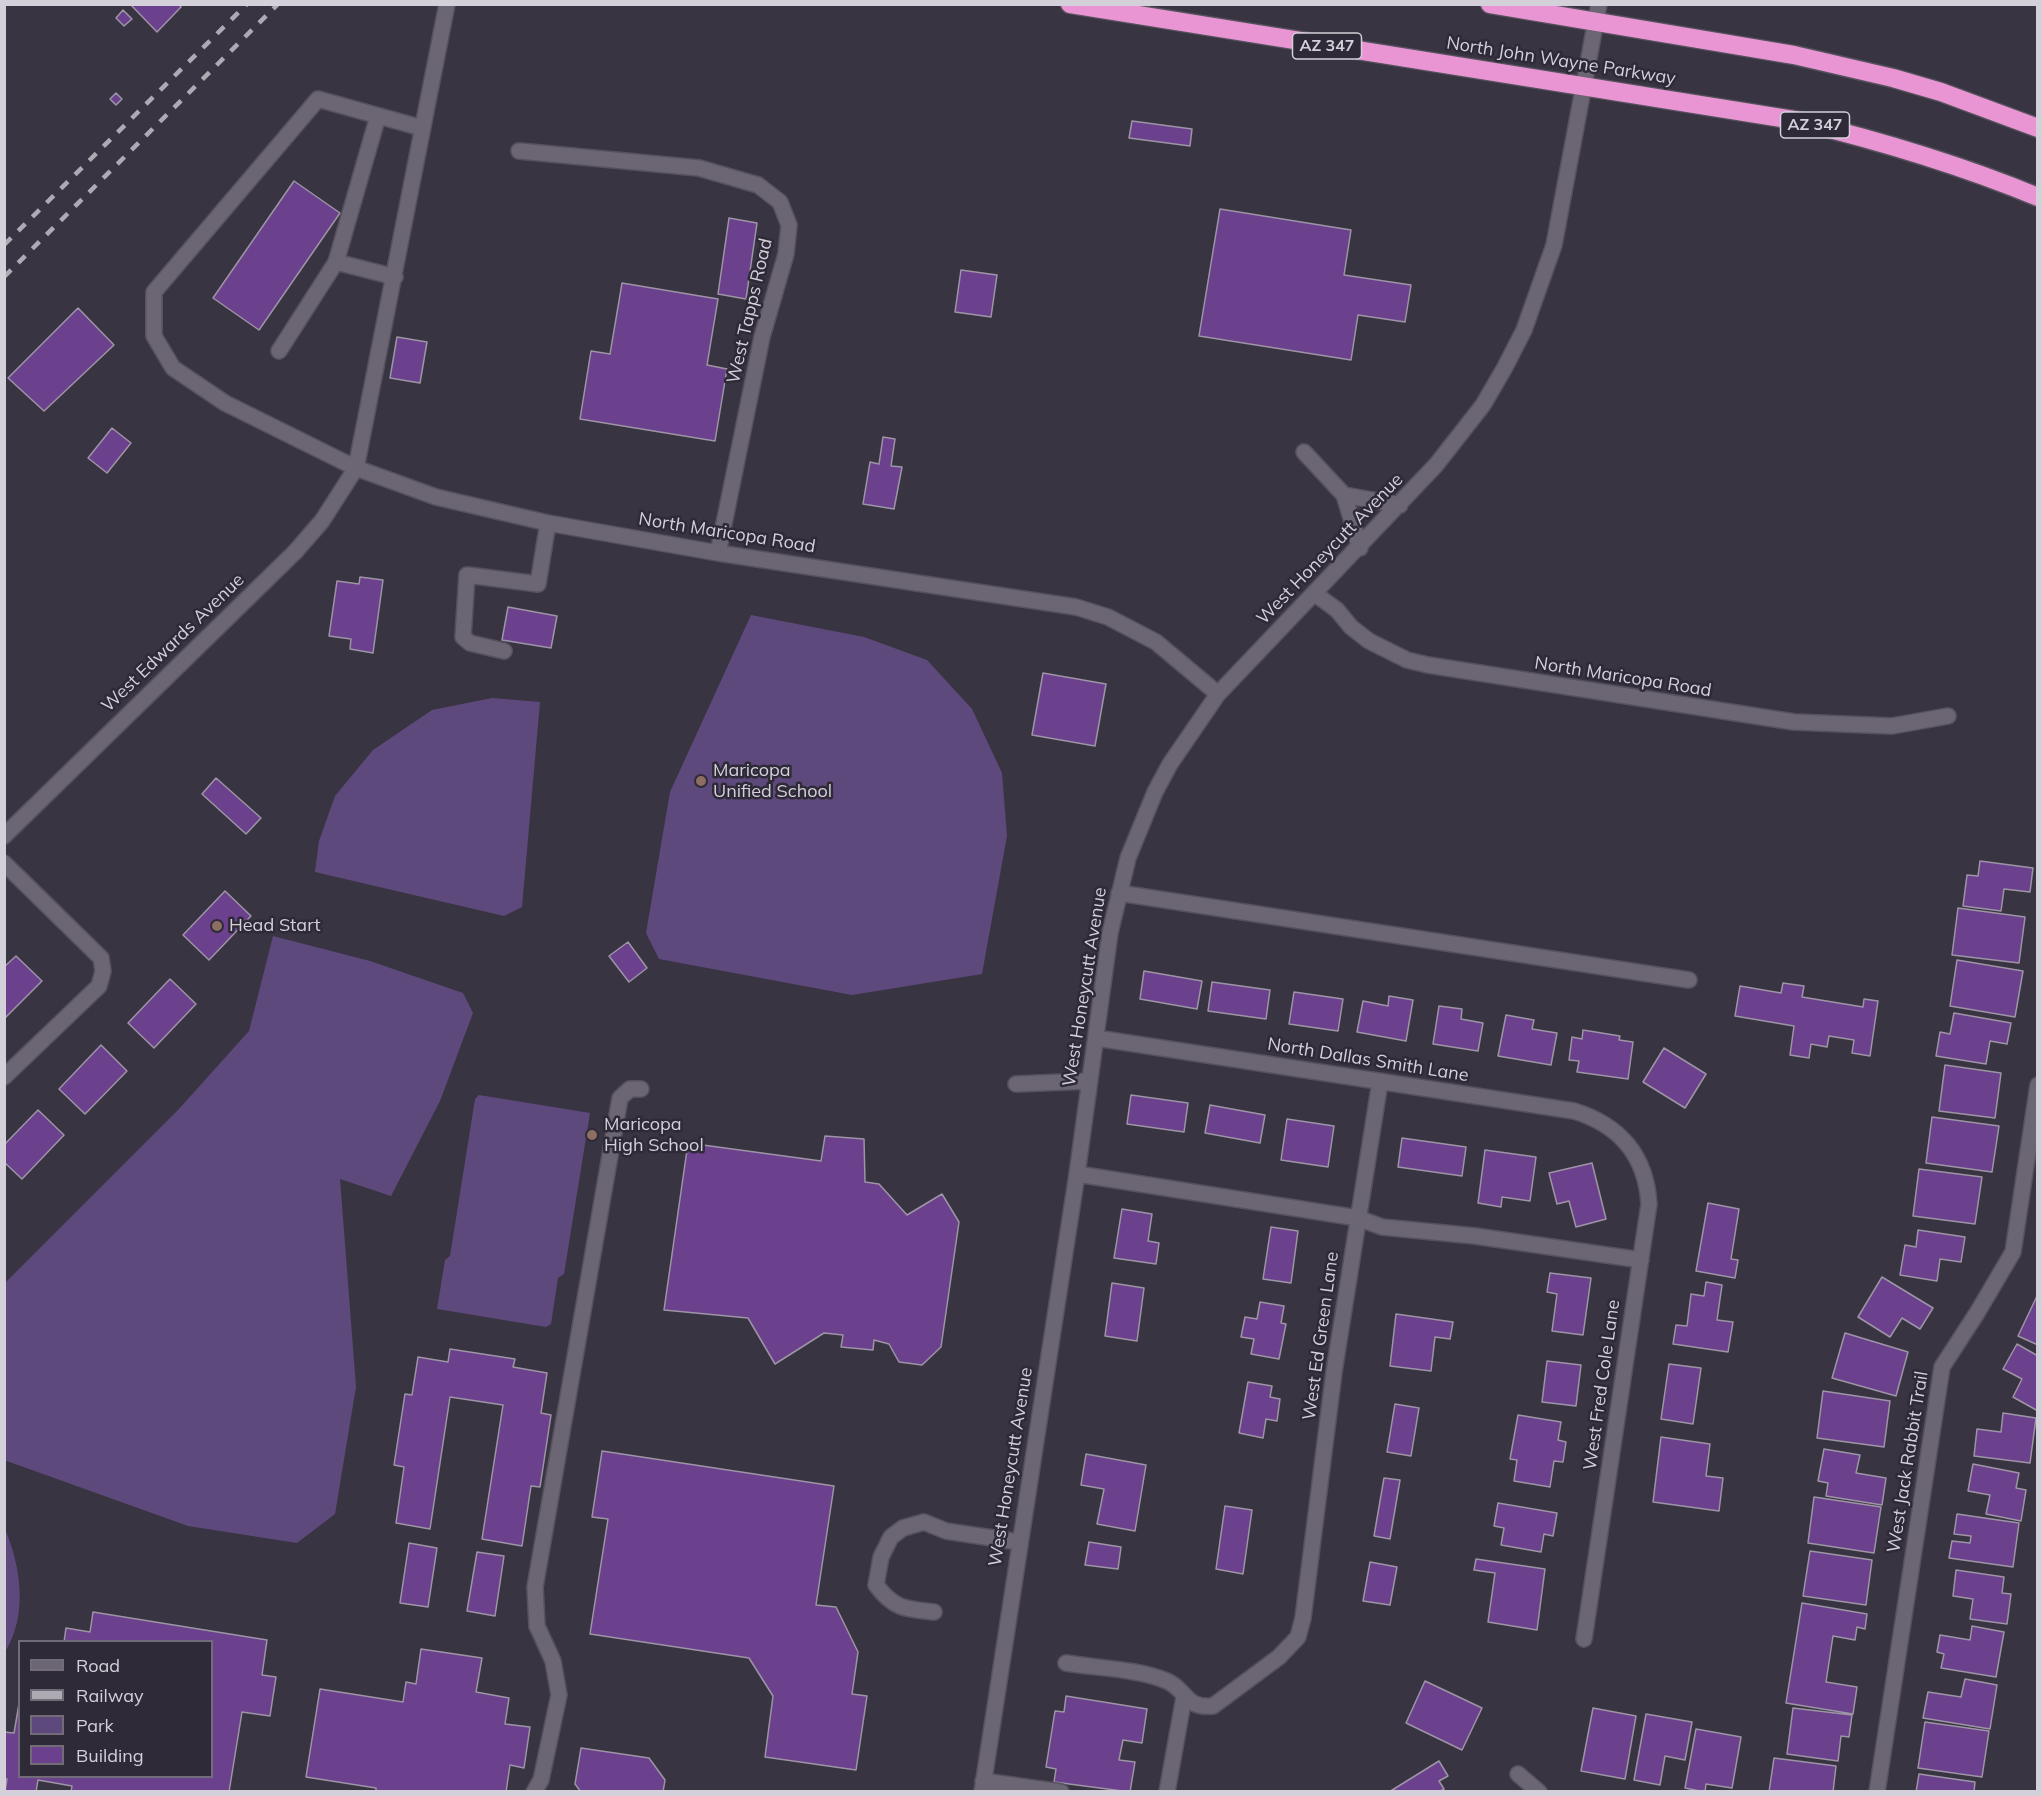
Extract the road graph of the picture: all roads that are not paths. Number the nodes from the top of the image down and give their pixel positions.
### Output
1 (447, 4) edge
2 (1070, 4) edge
3 (1490, 4) edge
4 (1599, 4) edge
5 (1596, 23) junction
6 (1584, 86) junction
7 (378, 116) junction
8 (422, 128) junction
9 (2037, 128) edge
10 (519, 151) dead end
11 (2037, 197) edge
12 (336, 262) junction
13 (395, 277) junction
14 (279, 351) dead end
15 (1304, 452) dead end
16 (356, 468) junction
17 (1344, 495) junction
18 (1400, 505) junction
19 (548, 523) junction
20 (1360, 548) junction
21 (718, 553) junction
22 (1314, 593) junction
23 (504, 651) dead end
24 (1218, 694) junction
25 (1948, 716) dead end
26 (4, 836) edge
27 (4, 863) edge
28 (1119, 893) junction
29 (1689, 980) dead end
30 (1096, 1038) junction
31 (4, 1077) edge
32 (1089, 1081) junction
33 (1380, 1082) junction
34 (1016, 1084) dead end
35 (2037, 1085) edge
36 (641, 1089) dead end
37 (1627, 1140) joint
38 (1077, 1174) junction
39 (1358, 1218) junction
40 (1641, 1260) junction
41 (1019, 1542) junction
42 (934, 1612) dead end
43 (1584, 1639) dead end
44 (1066, 1663) dead end
45 (1185, 1697) junction
46 (1518, 1774) dead end
47 (983, 1786) edge
48 (534, 1791) edge
49 (1060, 1791) edge
50 (1167, 1791) edge
51 (1539, 1791) edge
52 (1877, 1791) edge

1 - 8 street
2 - 6 highway, North John Wayne Parkway / AZ 347
3 - 5 highway
4 - 5 street, West Honeycutt Avenue
5 - 6 street, West Honeycutt Avenue
5 - 9 highway
6 - 11 highway, North John Wayne Parkway / AZ 347
6 - 18 street, West Honeycutt Avenue
7 - 8 street
7 - 12 street
7 - 16 street, North Maricopa Road
8 - 13 street
10 - 21 street, West Tapps Road
12 - 13 street
12 - 14 street
13 - 16 street
15 - 17 street
16 - 19 street, North Maricopa Road
16 - 26 street, West Edwards Avenue
17 - 18 street
17 - 20 street
18 - 20 street, West Honeycutt Avenue
19 - 21 street, North Maricopa Road
19 - 23 street
20 - 22 street, West Honeycutt Avenue
21 - 24 street, North Maricopa Road
22 - 24 street, West Honeycutt Avenue
22 - 25 street, North Maricopa Road
24 - 28 street, West Honeycutt Avenue
27 - 31 street
28 - 29 street
28 - 30 street, West Honeycutt Avenue
30 - 32 street, West Honeycutt Avenue
30 - 33 street, North Dallas Smith Lane
32 - 34 street
32 - 38 street, West Honeycutt Avenue
33 - 37 street, North Dallas Smith Lane
33 - 39 street, West Ed Green Lane
35 - 52 street, West Jack Rabbit Trail
36 - 48 street
37 - 40 street, West Fred Cole Lane
38 - 39 street
38 - 41 street, West Honeycutt Avenue
39 - 40 street
39 - 45 street, West Ed Green Lane
40 - 43 street, West Fred Cole Lane
41 - 42 street
41 - 47 street, West Honeycutt Avenue
44 - 45 street
45 - 50 street
46 - 51 street
47 - 49 street

